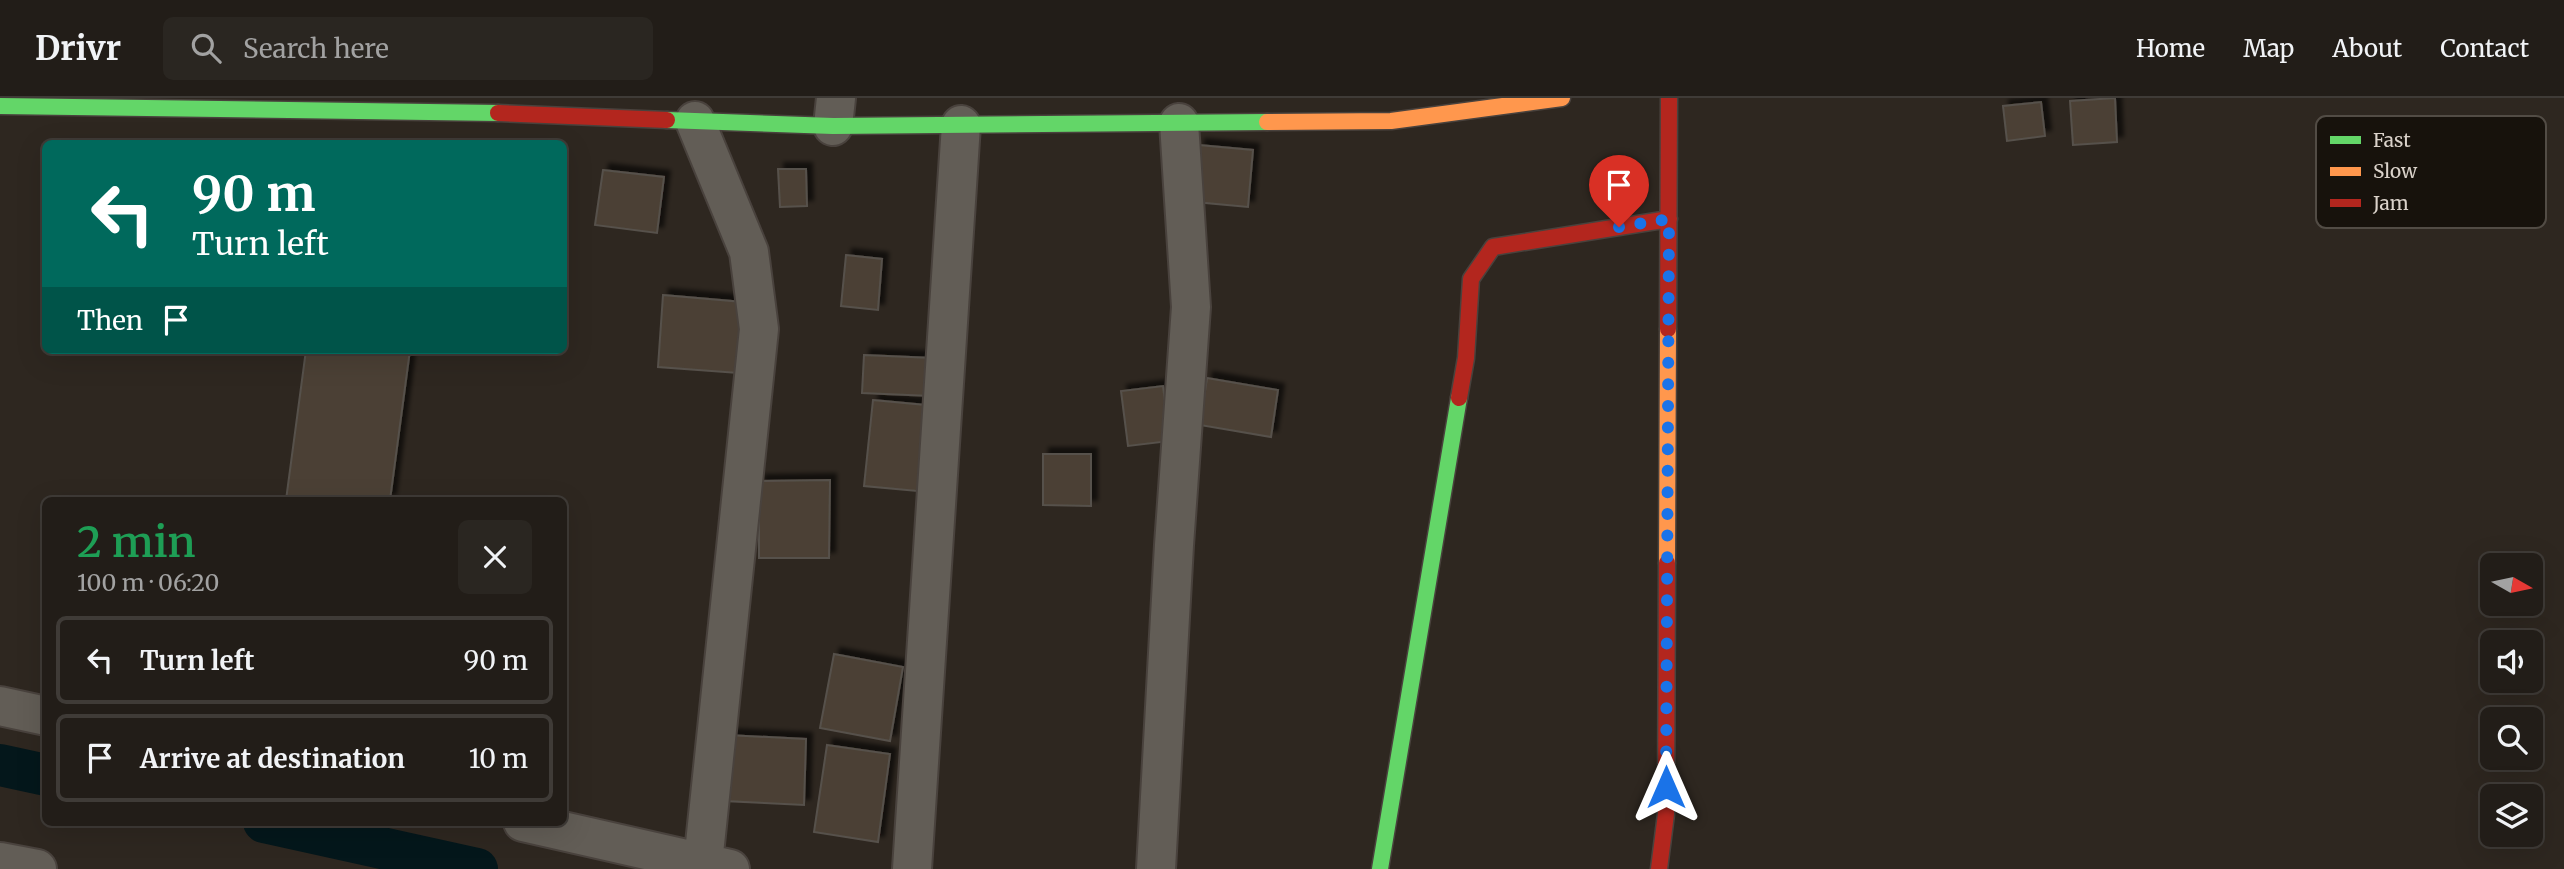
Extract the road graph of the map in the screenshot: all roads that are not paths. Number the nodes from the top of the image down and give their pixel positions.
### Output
1 (1562, 98) edge
2 (1669, 98) edge
3 (446, 105) edge
4 (0, 106) edge
5 (1392, 109) edge
6 (835, 112) edge
7 (695, 121) junction
8 (1179, 123) junction
9 (961, 125) junction
10 (1669, 219) junction
11 (0, 706) edge
12 (42, 715) edge
13 (541, 826) edge
14 (0, 862) edge
15 (716, 866) edge
16 (37, 869) edge
17 (912, 869) edge
18 (1156, 869) edge
19 (1380, 869) edge
20 (1659, 869) edge

1 - 5 street
2 - 10 street
3 - 4 street
3 - 7 street
5 - 8 street
6 - 7 street
6 - 9 street
7 - 15 street
8 - 9 street
8 - 18 street
9 - 17 street
10 - 19 street
10 - 20 street
11 - 12 street
13 - 15 street
14 - 16 street

